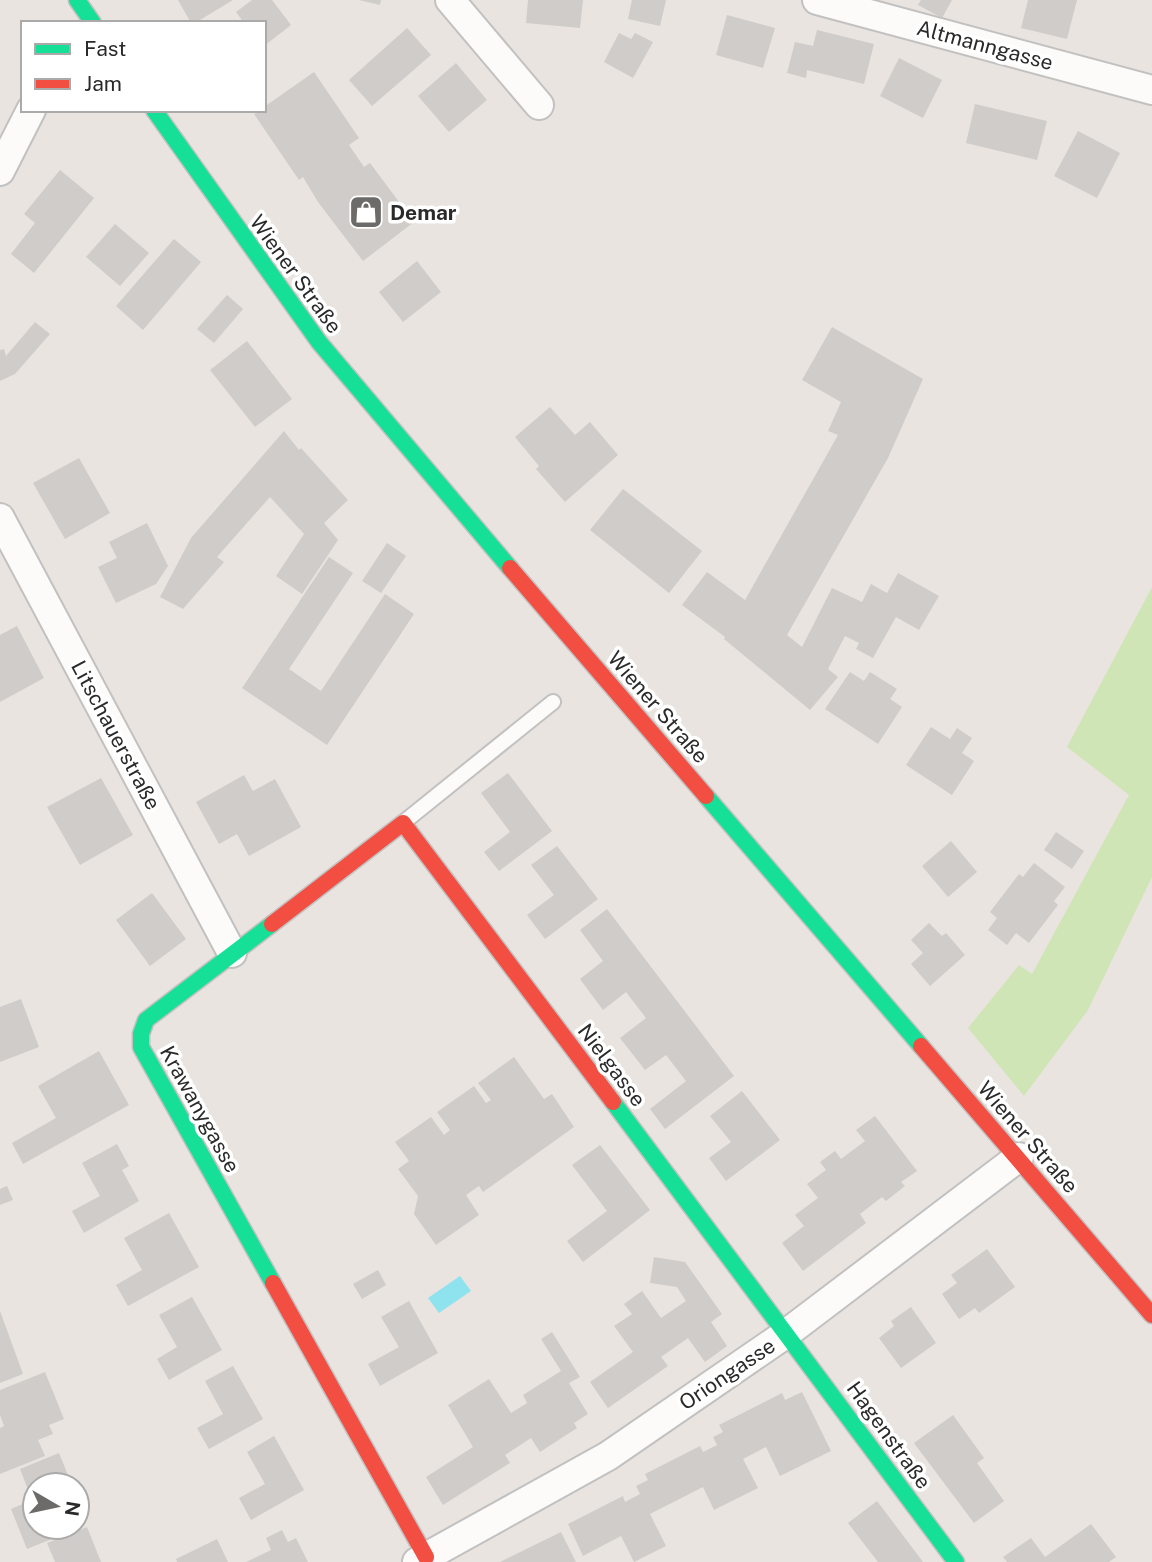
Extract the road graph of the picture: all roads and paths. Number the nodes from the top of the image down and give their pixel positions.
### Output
1 (450, 0) edge
2 (817, 0) edge
3 (1152, 90) edge
4 (539, 105) dead end
5 (30, 112) edge
6 (155, 112) edge
7 (0, 171) edge
8 (0, 518) edge
9 (552, 702) dead end
10 (403, 823) junction
11 (232, 953) junction
12 (1018, 1157) junction
13 (1152, 1315) edge
14 (787, 1333) junction
15 (422, 1560) edge
16 (956, 1562) edge

1 - 4 street
2 - 3 street, Altmanngasse
5 - 7 street
6 - 12 street, Wiener Straße
8 - 11 street, Litschauerstraße
9 - 10 lane, Krawanygasse
10 - 11 street, Krawanygasse
10 - 14 street, Nielgasse
11 - 15 street, Krawanygasse
12 - 13 street, Wiener Straße
12 - 14 street, Oriongasse
14 - 15 street, Oriongasse
14 - 16 street, Hagenstraße

